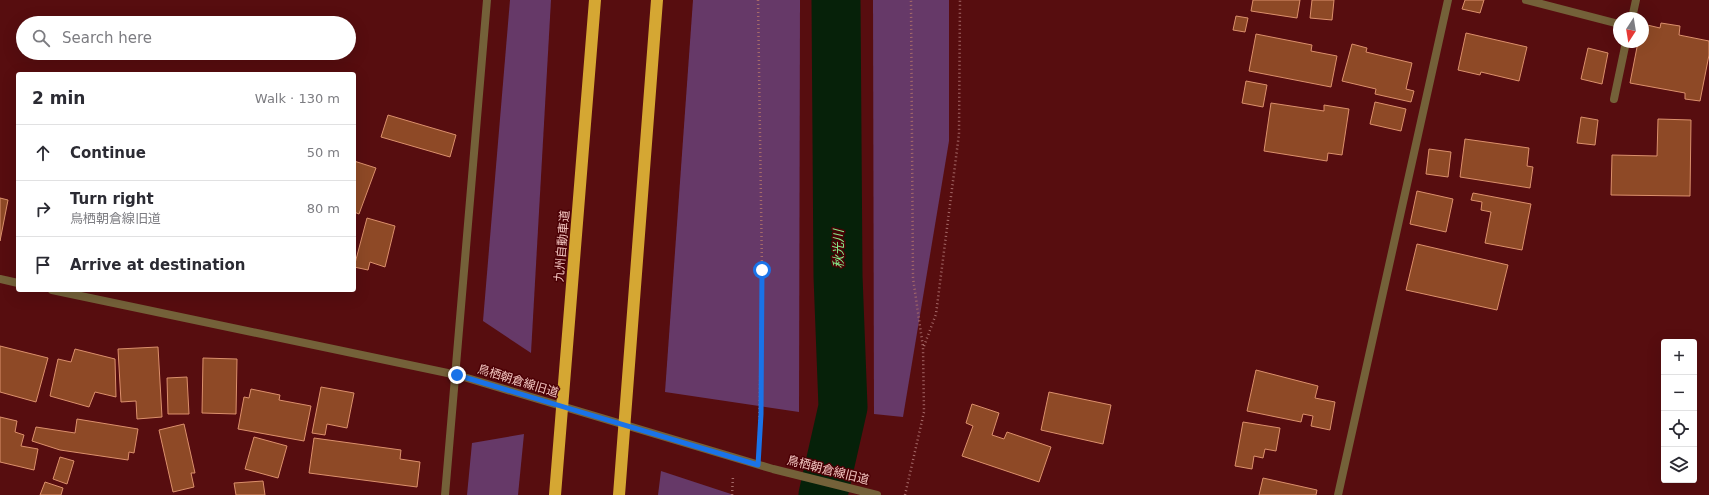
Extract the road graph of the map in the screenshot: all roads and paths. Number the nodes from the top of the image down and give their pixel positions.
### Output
1 (487, 0) edge
2 (595, 0) edge
3 (657, 0) edge
4 (758, 0) edge
5 (911, 0) edge
6 (960, 0) edge
7 (1448, 0) edge
8 (1526, 0) edge
9 (1636, 0) edge
10 (1633, 12) edge
11 (1613, 22) edge
12 (1625, 48) edge
13 (1614, 99) dead end
14 (0, 279) edge
15 (16, 283) edge
16 (62, 292) edge
17 (923, 347) junction
18 (457, 375) junction
19 (758, 465) junction
20 (445, 495) edge
21 (555, 495) edge
22 (619, 495) edge
23 (876, 495) edge
24 (906, 495) edge
25 (1338, 495) edge

1 - 18 street
2 - 21 highway, 九州自動車道
3 - 22 highway
4 - 19 path
5 - 17 path
6 - 17 path
7 - 25 street
8 - 11 street
9 - 10 street
12 - 13 street
14 - 15 street
16 - 18 street, 鳥栖朝倉線旧道
17 - 24 path
18 - 19 street, 鳥栖朝倉線旧道
18 - 20 street
19 - 23 street, 鳥栖朝倉線旧道

